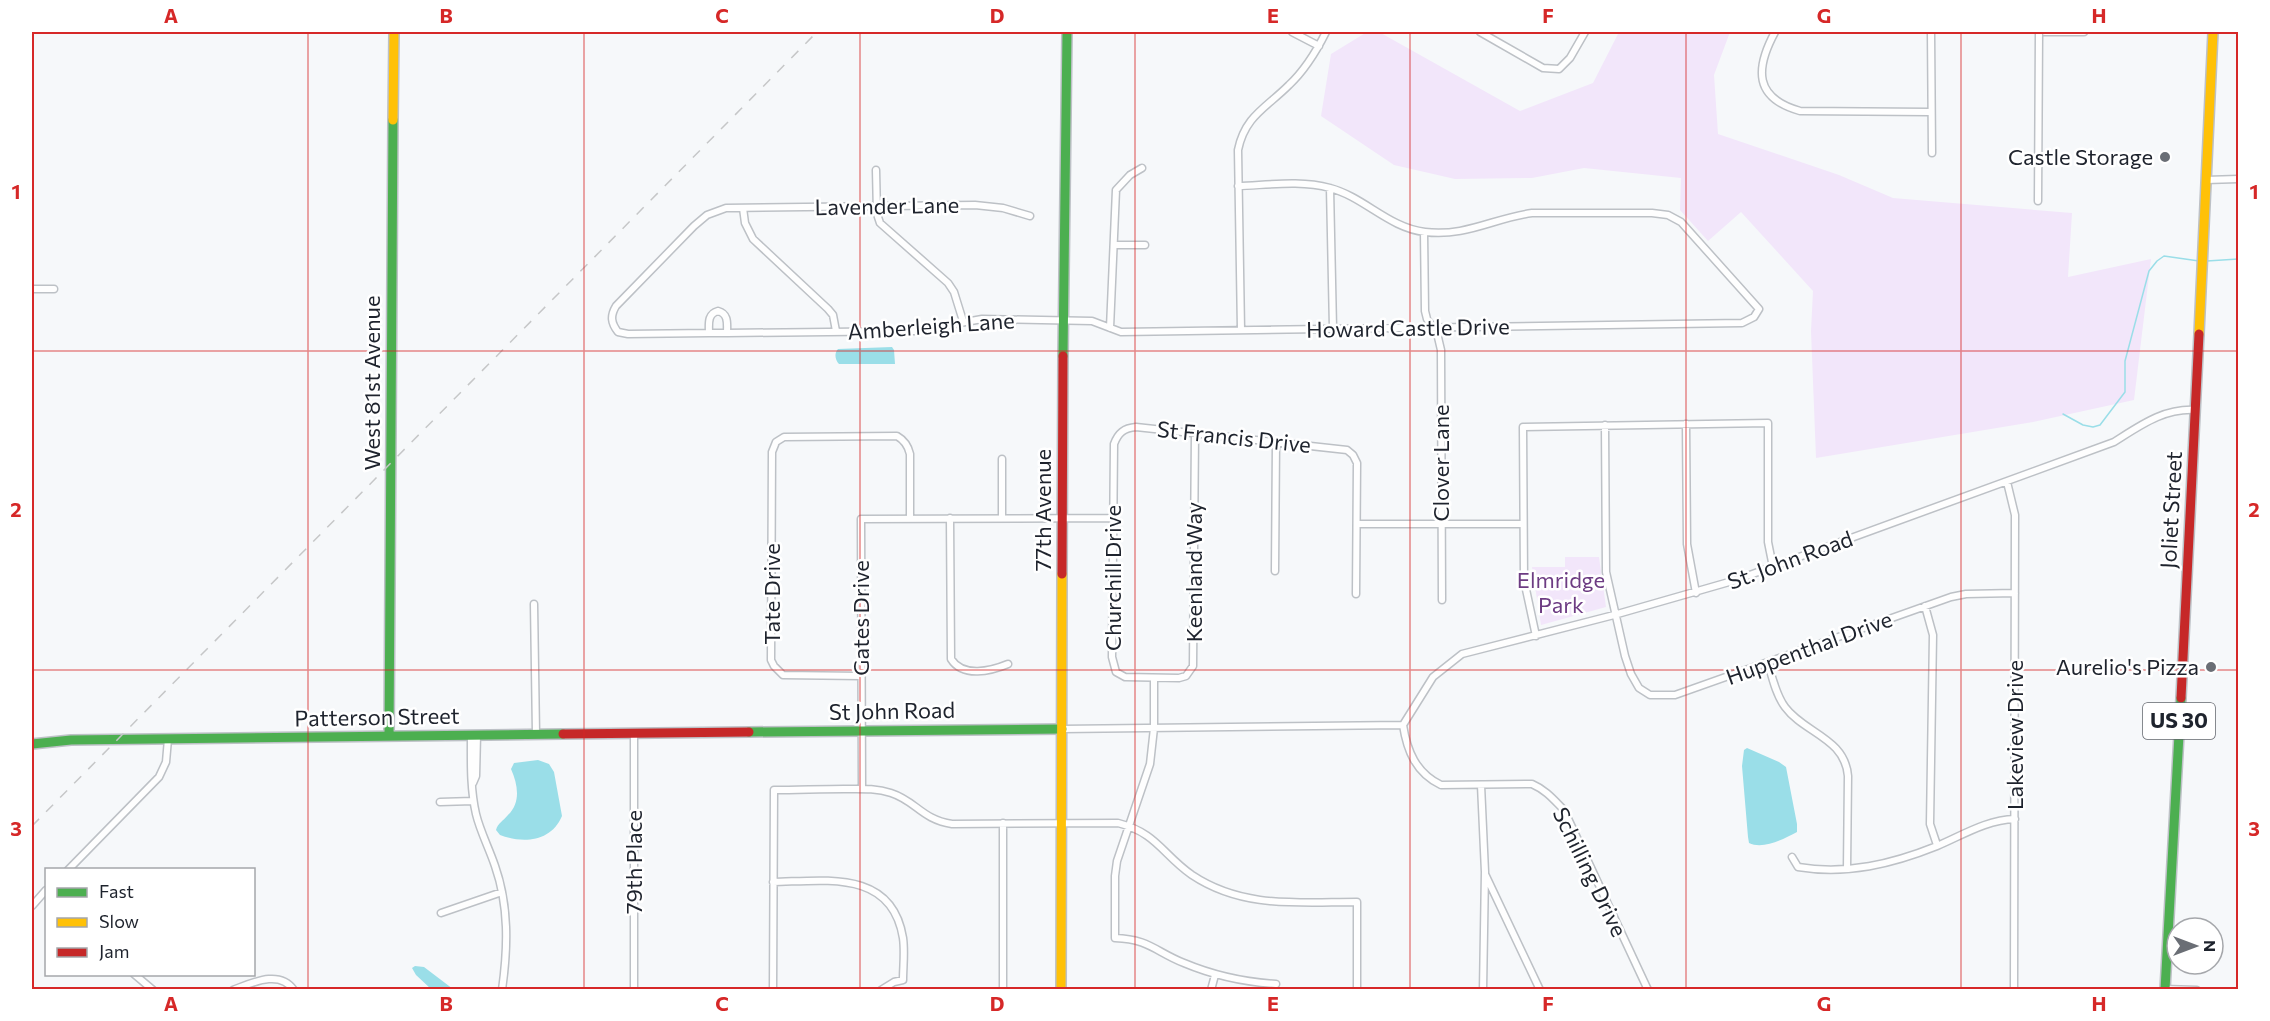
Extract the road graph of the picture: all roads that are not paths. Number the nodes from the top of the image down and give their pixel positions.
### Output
1 (394, 32) edge
2 (1067, 32) edge
3 (1292, 32) edge
4 (1326, 32) edge
5 (1480, 32) edge
6 (1585, 32) edge
7 (1775, 32) edge
8 (1931, 32) edge
9 (2039, 32) edge
10 (2045, 32) edge
11 (2084, 32) edge
12 (2213, 32) edge
13 (1319, 46) junction
14 (1930, 112) junction
15 (1932, 153) dead end
16 (1142, 168) dead end
17 (876, 170) dead end
18 (2238, 179) edge
19 (2206, 180) junction
20 (1238, 186) junction
21 (1330, 188) junction
22 (2038, 201) dead end
23 (876, 207) junction
24 (743, 208) junction
25 (1030, 216) dead end
26 (1424, 232) junction
27 (1114, 245) junction
28 (1145, 245) dead end
29 (32, 289) edge
30 (54, 289) dead end
31 (1063, 320) junction
32 (963, 321) junction
33 (1433, 327) junction
34 (1110, 328) junction
35 (1333, 328) junction
36 (1241, 330) junction
37 (836, 332) junction
38 (709, 333) junction
39 (727, 333) junction
40 (628, 334) joint
41 (2196, 410) junction
42 (1686, 424) junction
43 (1605, 425) junction
44 (1194, 433) junction
45 (1276, 442) junction
46 (1114, 444) joint
47 (1002, 459) dead end
48 (2007, 482) junction
49 (909, 518) junction
50 (950, 518) junction
51 (1002, 518) junction
52 (1062, 518) junction
53 (1113, 518) junction
54 (1358, 524) junction
55 (1441, 524) junction
56 (1523, 524) junction
57 (1773, 567) junction
58 (1275, 571) dead end
59 (1696, 593) junction
60 (2015, 593) junction
61 (1356, 594) dead end
62 (1442, 600) dead end
63 (534, 604) dead end
64 (1925, 606) junction
65 (1614, 615) junction
66 (1536, 636) junction
67 (1768, 663) junction
68 (1008, 664) dead end
69 (861, 676) junction
70 (1154, 678) junction
71 (1403, 725) junction
72 (1154, 728) junction
73 (1062, 729) junction
74 (861, 730) junction
75 (723, 733) joint
76 (536, 734) junction
77 (634, 734) junction
78 (474, 735) junction
79 (389, 736) junction
80 (168, 739) junction
81 (32, 744) edge
82 (1481, 785) junction
83 (862, 789) junction
84 (473, 801) junction
85 (440, 802) dead end
86 (2015, 819) junction
87 (1003, 823) junction
88 (1061, 823) junction
89 (1130, 826) junction
90 (1937, 845) junction
91 (1792, 857) dead end
92 (70, 868) edge
93 (1847, 869) junction
94 (1485, 872) junction
95 (773, 882) junction
96 (45, 892) edge
97 (502, 892) junction
98 (32, 906) edge
99 (441, 913) dead end
100 (1215, 975) junction
101 (135, 976) edge
102 (1276, 984) dead end
103 (2164, 989) edge
104 (153, 990) edge
105 (233, 990) edge
106 (294, 990) edge
107 (502, 990) edge
108 (634, 990) edge
109 (773, 990) edge
110 (881, 990) edge
111 (1003, 990) edge
112 (1062, 990) edge
113 (1211, 990) edge
114 (1358, 990) edge
115 (1483, 990) edge
116 (1540, 990) edge
117 (1648, 990) edge
118 (2014, 990) edge
119 (2197, 990) edge

1 - 79 street, West 81st Avenue
2 - 31 street, 77th Avenue
3 - 13 street
4 - 13 street
5 - 6 street
7 - 14 street
8 - 14 street
9 - 22 street
10 - 11 street
12 - 19 street, Joliet Street / US 30
13 - 20 street
14 - 15 street
16 - 27 street
17 - 23 street
18 - 19 street
19 - 41 street, Joliet Street / US 30
20 - 21 street
20 - 36 street
21 - 26 street
21 - 35 street
23 - 24 street, Lavender Lane
23 - 25 street, Lavender Lane
23 - 32 street
24 - 37 street
24 - 40 street, Lavender Lane
26 - 33 street, Clover Lane
26 - 33 street, Howard Castle Drive
27 - 28 street
27 - 34 street
29 - 30 street
31 - 32 street, Amberleigh Lane
31 - 34 street, Howard Castle Drive
31 - 52 street, 77th Avenue
32 - 37 street, Amberleigh Lane
33 - 35 street, Howard Castle Drive
33 - 55 street, Clover Lane
34 - 36 street, Howard Castle Drive
35 - 36 street, Howard Castle Drive
37 - 39 street, Amberleigh Lane
38 - 39 street, Amberleigh Lane
38 - 39 street
38 - 40 street, Amberleigh Lane
41 - 48 street, St. John Road
41 - 103 street, Joliet Street / US 30
42 - 43 street
42 - 57 street
42 - 59 street
43 - 56 street
43 - 65 street, Huppenthal Drive
44 - 45 street, St Francis Drive
44 - 46 street, St Francis Drive
44 - 70 street, Keenland Way
45 - 54 street, St Francis Drive
45 - 58 street
46 - 53 street, Churchill Drive
47 - 51 street
48 - 57 street, St. John Road
48 - 60 street, Lakeview Drive
49 - 50 street
49 - 69 street, Gates Drive
49 - 69 street, Tate Drive
50 - 51 street
50 - 68 street
51 - 52 street
52 - 53 street
52 - 73 street, 77th Avenue
53 - 70 street, Churchill Drive
54 - 55 street
54 - 61 street
55 - 56 street
55 - 62 street, Clover Lane
56 - 66 street
57 - 59 street, St. John Road
59 - 65 street, St. John Road
60 - 64 street, Huppenthal Drive
60 - 86 street, Lakeview Drive
63 - 76 street
64 - 67 street, Huppenthal Drive
64 - 90 street
65 - 66 street, St. John Road
65 - 67 street, Huppenthal Drive
66 - 71 street, St. John Road
67 - 93 street
69 - 74 street, Gates Drive
70 - 72 street
71 - 72 street
71 - 82 street, Schilling Drive
72 - 73 street
72 - 89 street
73 - 74 street, St John Road
73 - 88 street, 77th Avenue
74 - 75 street, St John Road
74 - 83 street, Gates Drive
75 - 77 street, Patterson Street
76 - 77 street, Patterson Street
76 - 78 street, Patterson Street
77 - 108 street, 79th Place
78 - 79 street, Patterson Street
78 - 84 street
79 - 80 street, Patterson Street
80 - 81 street, Patterson Street
80 - 92 street
82 - 94 street
82 - 117 street, Schilling Drive
83 - 87 street
83 - 95 street
84 - 85 street
84 - 97 street
86 - 90 street
86 - 118 street, Lakeview Drive
87 - 88 street
87 - 111 street
88 - 89 street
88 - 112 street, 77th Avenue
89 - 100 street
89 - 114 street
90 - 93 street
91 - 93 street
94 - 115 street
94 - 116 street
95 - 109 street
95 - 110 street
96 - 98 street
97 - 99 street
97 - 107 street
100 - 102 street
100 - 113 street
101 - 104 street
103 - 119 street
105 - 106 street

